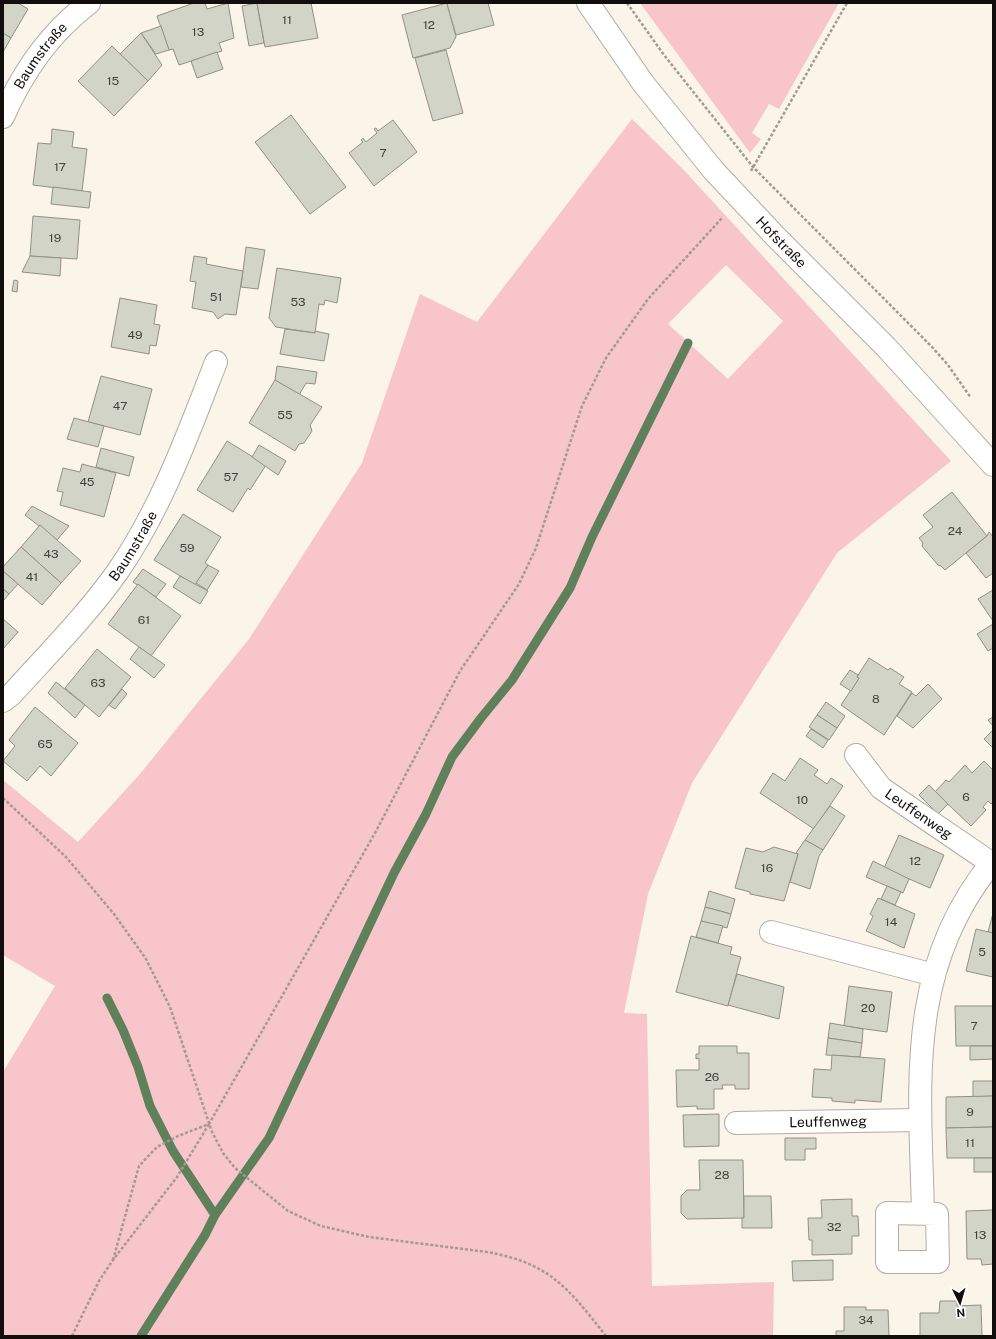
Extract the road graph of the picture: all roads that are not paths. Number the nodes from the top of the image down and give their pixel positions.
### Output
1 (90, 3) edge
2 (588, 3) edge
3 (3, 117) edge
4 (216, 362) dead end
5 (993, 465) edge
6 (3, 701) edge
7 (856, 755) dead end
8 (992, 862) edge
9 (771, 932) dead end
10 (934, 975) junction
11 (920, 1120) junction
12 (736, 1122) dead end
13 (923, 1213) dead end

1 - 3 street, Baumstraße
2 - 5 street, Hofstraße
4 - 6 street, Baumstraße
7 - 8 street, Leuffenweg
8 - 10 street, Leuffenweg
9 - 10 street
10 - 11 street, Leuffenweg
11 - 12 street, Leuffenweg
11 - 13 street, Leuffenweg

